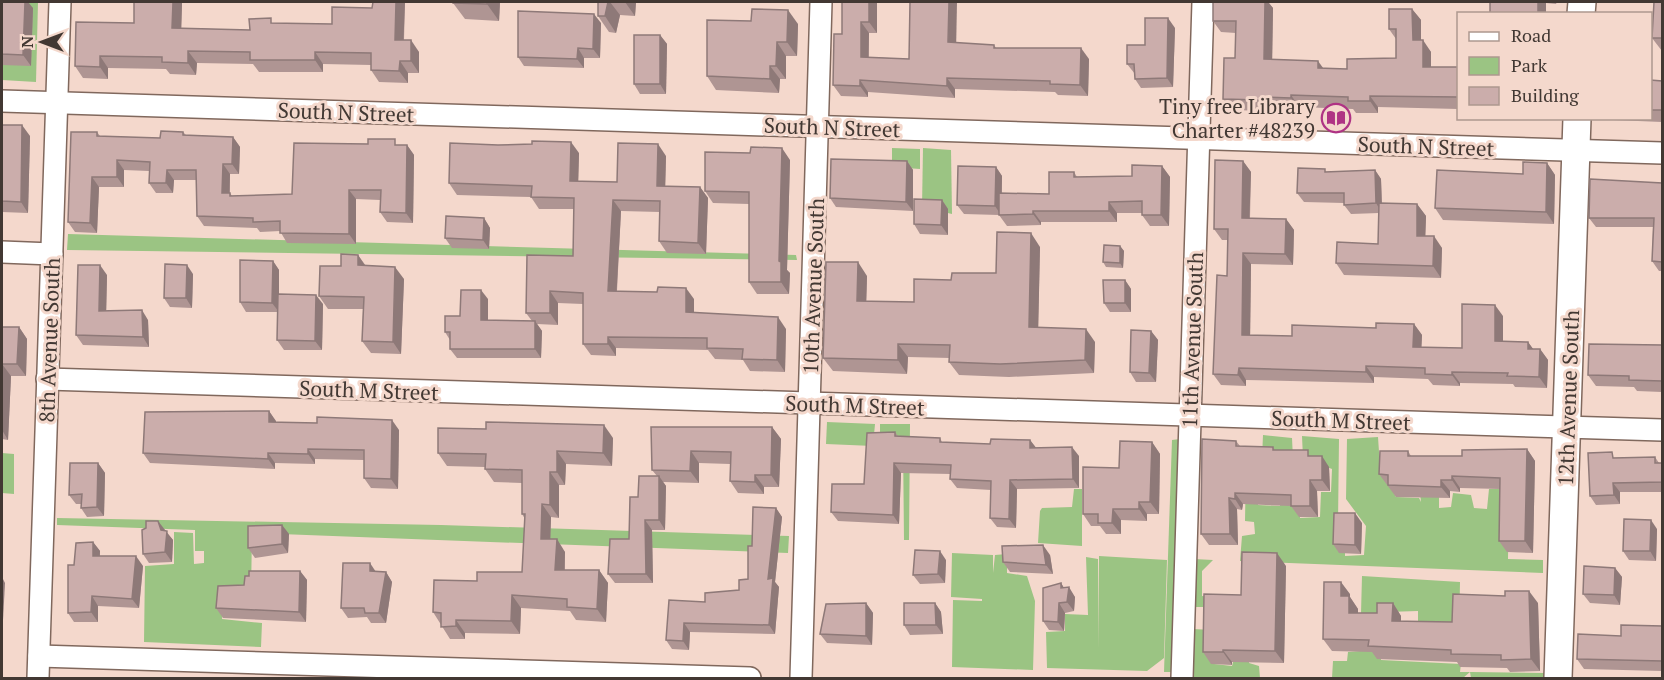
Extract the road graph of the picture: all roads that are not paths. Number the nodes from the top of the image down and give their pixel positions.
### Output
1 (60, 2) edge
2 (821, 2) edge
3 (1203, 2) edge
4 (2, 101) edge
5 (57, 103) junction
6 (1577, 120) edge
7 (818, 126) junction
8 (1198, 138) junction
9 (1576, 150) junction
10 (1662, 153) edge
11 (2, 252) edge
12 (52, 254) junction
13 (47, 380) junction
14 (809, 403) junction
15 (1190, 415) junction
16 (1567, 427) junction
17 (1662, 430) edge
18 (39, 656) junction
19 (38, 678) edge
20 (750, 678) edge
21 (801, 678) edge
22 (1182, 678) edge
23 (1558, 678) edge

1 - 5 street, 8th Avenue South
2 - 7 street, 10th Avenue South
3 - 8 street, 11th Avenue South
4 - 5 street, South N Street
5 - 7 street, South N Street
5 - 12 street, 8th Avenue South
6 - 9 street, 12th Avenue South
7 - 8 street, South N Street
7 - 14 street, 10th Avenue South
8 - 9 street, South N Street
8 - 15 street, 11th Avenue South
9 - 10 street, South N Street
9 - 16 street, 12th Avenue South
11 - 12 street
12 - 13 street, 8th Avenue South
13 - 14 street, South M Street
13 - 18 street, 8th Avenue South
14 - 15 street, South M Street
14 - 21 street, 10th Avenue South
15 - 16 street, South M Street
15 - 22 street, 11th Avenue South
16 - 17 street, South M Street
16 - 23 street, 12th Avenue South
18 - 19 street, 8th Avenue South
18 - 20 street

